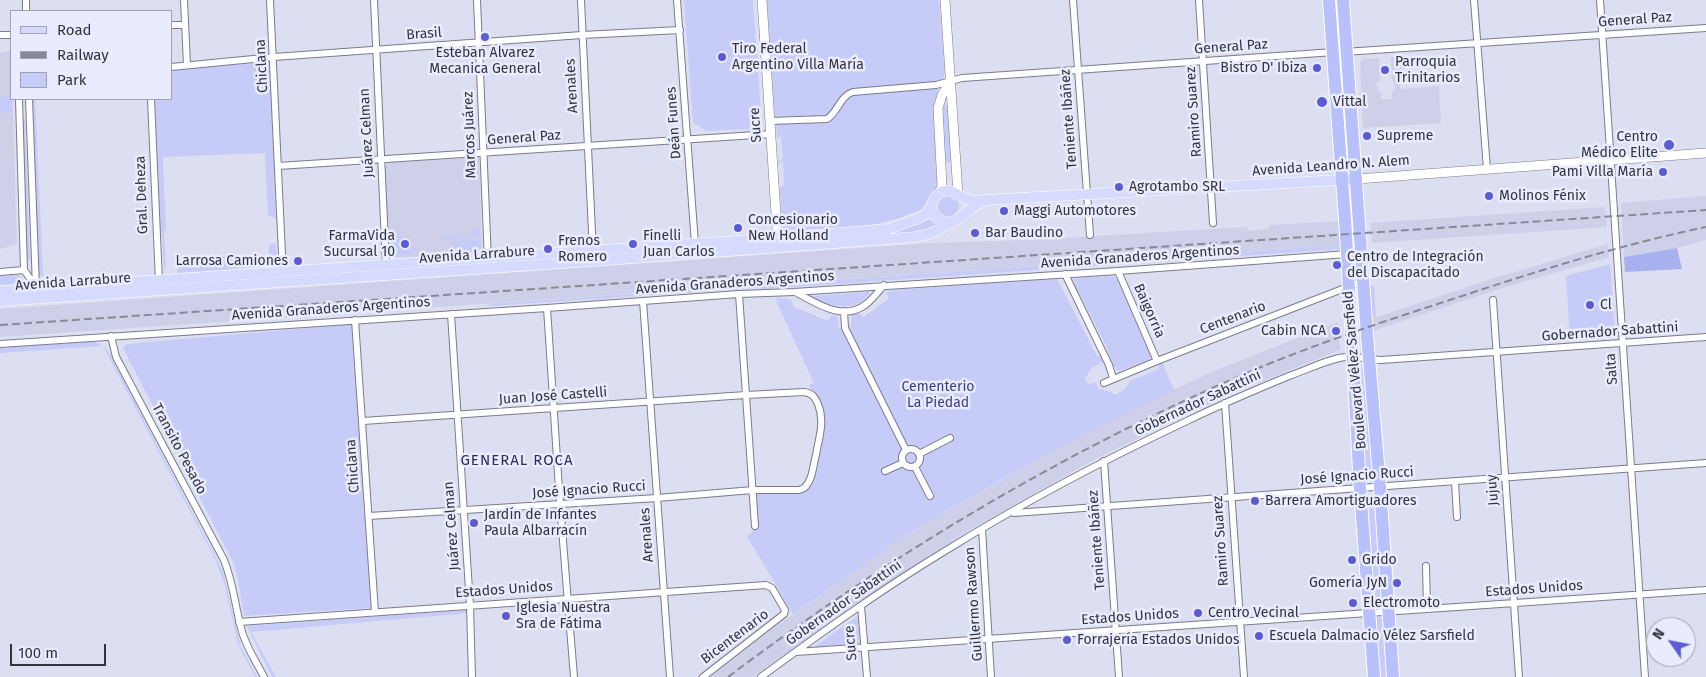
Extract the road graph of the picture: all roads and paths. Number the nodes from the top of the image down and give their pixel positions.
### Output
1 (184, 0) edge
2 (270, 0) edge
3 (374, 0) edge
4 (477, 0) edge
5 (581, 0) edge
6 (678, 0) edge
7 (762, 0) edge
8 (945, 0) edge
9 (1073, 0) edge
10 (1199, 0) edge
11 (1329, 0) edge
12 (1344, 0) edge
13 (1474, 0) edge
14 (1600, 0) edge
15 (185, 24) junction
16 (172, 25) edge
17 (1706, 28) edge
18 (680, 30) junction
19 (1603, 35) junction
20 (582, 36) junction
21 (479, 42) junction
22 (1477, 42) junction
23 (376, 50) junction
24 (1347, 51) junction
25 (1333, 52) junction
26 (274, 57) junction
27 (1203, 62) junction
28 (187, 65) junction
29 (172, 66) edge
30 (1078, 70) junction
31 (951, 81) junction
32 (19, 100) edge
33 (29, 100) edge
34 (151, 100) edge
35 (29, 114) junction
36 (19, 115) junction
37 (770, 121) junction
38 (771, 134) junction
39 (688, 140) junction
40 (587, 146) junction
41 (484, 153) junction
42 (1706, 153) edge
43 (1611, 159) junction
44 (381, 160) junction
45 (278, 166) junction
46 (1487, 169) junction
47 (1357, 179) junction
48 (1342, 180) junction
49 (1211, 187) junction
50 (939, 193) junction
51 (958, 194) junction
52 (1087, 194) junction
53 (986, 200) junction
54 (932, 205) junction
55 (961, 215) junction
56 (952, 222) junction
57 (1213, 223) dead end
58 (1090, 235) dead end
59 (778, 243) junction
60 (695, 244) junction
61 (1361, 253) junction
62 (1348, 254) junction
63 (593, 256) junction
64 (488, 263) junction
65 (386, 265) junction
66 (24, 270) junction
67 (1118, 271) junction
68 (0, 272) edge
69 (1065, 274) junction
70 (283, 276) junction
71 (1363, 281) junction
72 (159, 285) junction
73 (884, 285) junction
74 (1349, 286) junction
75 (36, 288) junction
76 (0, 291) edge
77 (794, 292) junction
78 (739, 294) junction
79 (40, 298) junction
80 (1493, 300) dead end
81 (0, 301) edge
82 (642, 301) junction
83 (547, 308) junction
84 (844, 311) junction
85 (451, 314) junction
86 (355, 320) junction
87 (111, 336) junction
88 (1706, 338) edge
89 (0, 344) edge
90 (1623, 344) junction
91 (1496, 352) junction
92 (1352, 357) junction
93 (1368, 359) junction
94 (1157, 360) junction
95 (1113, 378) junction
96 (1104, 383) dead end
97 (746, 395) junction
98 (650, 402) junction
99 (1225, 403) junction
100 (554, 408) junction
101 (457, 415) junction
102 (362, 422) junction
103 (950, 438) dead end
104 (906, 450) junction
105 (919, 454) junction
106 (1104, 461) junction
107 (903, 463) junction
108 (1706, 463) edge
109 (915, 467) junction
110 (1632, 468) junction
111 (885, 471) dead end
112 (1505, 477) junction
113 (1455, 482) junction
114 (808, 484) joint
115 (1380, 487) junction
116 (1360, 488) junction
117 (753, 490) junction
118 (930, 496) dead end
119 (657, 498) junction
120 (1230, 498) junction
121 (560, 504) junction
122 (1107, 506) junction
123 (464, 511) junction
124 (1010, 513) junction
125 (369, 516) junction
126 (1457, 517) dead end
127 (756, 526) dead end
128 (982, 529) junction
129 (1426, 566) dead end
130 (1706, 590) edge
131 (664, 592) junction
132 (1639, 594) junction
133 (566, 599) junction
134 (1514, 602) junction
135 (470, 606) junction
136 (861, 606) junction
137 (1427, 609) junction
138 (1388, 611) junction
139 (375, 612) junction
140 (1370, 613) junction
141 (782, 616) joint
142 (239, 622) junction
143 (1240, 622) junction
144 (1115, 631) junction
145 (988, 639) junction
146 (865, 648) junction
147 (795, 652) junction
148 (264, 677) edge
149 (472, 677) edge
150 (574, 677) edge
151 (670, 677) edge
152 (703, 677) edge
153 (761, 677) edge
154 (867, 677) edge
155 (991, 677) edge
156 (1119, 677) edge
157 (1244, 677) edge
158 (1374, 677) edge
159 (1393, 677) edge
160 (1519, 677) edge
161 (1645, 677) edge

1 - 15 street
2 - 26 street, Chiclana
3 - 23 street, Juárez Celman
4 - 21 street, Marcos Juárez
5 - 20 street, Arenales
6 - 18 street, Deán Funes
7 - 37 main road, Sucre
8 - 31 main road
9 - 30 street, Teniente Ibáñez
10 - 27 street, Ramiro Suarez
11 - 25 highway, Boulevard Vélez Sarsfield
12 - 24 highway, Boulevard Vélez Sarsfield
13 - 22 street
14 - 19 street, Salta
15 - 16 street
15 - 28 street
17 - 19 street, General Paz
18 - 20 street, Brasil
18 - 39 street, Deán Funes
19 - 22 street, General Paz
19 - 43 street, Salta
20 - 21 street, Brasil
20 - 40 street, Arenales
21 - 23 street, Brasil
21 - 41 street, Marcos Juárez
22 - 24 street, General Paz
22 - 46 street
23 - 26 street, Brasil
23 - 44 street, Juárez Celman
24 - 25 street, General Paz
24 - 47 highway, Boulevard Vélez Sarsfield
25 - 27 street, General Paz
25 - 48 highway, Boulevard Vélez Sarsfield
26 - 28 street, Brasil
26 - 45 street, Chiclana
27 - 30 street, General Paz
27 - 49 street, Ramiro Suarez
28 - 29 street, Brasil
30 - 31 street, General Paz
30 - 52 street, Teniente Ibáñez
31 - 37 street, General Paz
31 - 50 main road
31 - 51 main road
32 - 36 street
33 - 35 street
34 - 72 street, Gral. Deheza
35 - 36 street
35 - 75 street
36 - 66 street
37 - 38 main road, Sucre
38 - 39 street, General Paz
38 - 59 main road, Sucre
39 - 40 street, General Paz
39 - 60 street, Deán Funes
40 - 41 street, General Paz
40 - 63 street, Arenales
41 - 44 street, General Paz
41 - 64 street, Marcos Juárez
42 - 43 main road, Avenida Leandro N. Alem
43 - 46 main road, Avenida Leandro N. Alem
43 - 90 street, Salta
44 - 45 street, General Paz
44 - 65 street, Juárez Celman
45 - 70 street, Chiclana
46 - 47 main road, Avenida Leandro N. Alem
47 - 48 main road, Avenida Leandro N. Alem
47 - 61 highway, Boulevard Vélez Sarsfield
48 - 49 main road, Avenida Leandro N. Alem
48 - 62 highway, Boulevard Vélez Sarsfield
49 - 52 main road, Avenida Leandro N. Alem
49 - 57 street, Ramiro Suarez
50 - 51 main road
50 - 54 main road
51 - 53 main road, Avenida Leandro N. Alem
51 - 55 main road
52 - 53 main road, Avenida Leandro N. Alem
52 - 58 street, Teniente Ibáñez
53 - 55 main road
54 - 56 main road
54 - 59 main road, Avenida Larrabure
55 - 56 main road
56 - 59 main road, Avenida Larrabure
59 - 60 main road, Avenida Larrabure
59 - 63 main road, Avenida Larrabure
60 - 63 main road, Avenida Larrabure
61 - 62 street, Avenida Granaderos Argentinos
61 - 71 highway, Boulevard Vélez Sarsfield
62 - 67 street, Avenida Granaderos Argentinos
62 - 74 highway, Boulevard Vélez Sarsfield
63 - 64 main road, Avenida Larrabure
64 - 65 main road, Avenida Larrabure
64 - 70 main road, Avenida Larrabure
65 - 70 main road, Avenida Larrabure
66 - 68 street
66 - 75 street
67 - 69 street, Avenida Granaderos Argentinos
67 - 94 street, Baigorria
69 - 73 street, Avenida Granaderos Argentinos
69 - 95 street
70 - 72 main road, Avenida Larrabure
71 - 74 street, Centenario
71 - 93 highway, Boulevard Vélez Sarsfield
72 - 75 main road, Avenida Larrabure
72 - 79 main road, Avenida Larrabure
73 - 77 street, Avenida Granaderos Argentinos
73 - 84 street
74 - 92 highway, Boulevard Vélez Sarsfield
74 - 94 street, Centenario
75 - 76 main road, Avenida Larrabure
75 - 79 street
77 - 78 street, Avenida Granaderos Argentinos
77 - 84 street
78 - 82 street, Avenida Granaderos Argentinos
78 - 97 street
79 - 81 main road, Avenida Larrabure
80 - 91 street, Jujuy
82 - 83 street, Avenida Granaderos Argentinos
82 - 98 street, Arenales
83 - 85 street, Avenida Granaderos Argentinos
83 - 100 street
84 - 104 street
85 - 86 street, Avenida Granaderos Argentinos
85 - 101 street, Juárez Celman
86 - 87 street, Avenida Granaderos Argentinos
86 - 102 street, Chiclana
87 - 89 street
87 - 142 street, Transito Pesado
88 - 90 street, Gobernador Sabattini
90 - 91 street, Gobernador Sabattini
90 - 110 street, Salta
91 - 93 street, Gobernador Sabattini
91 - 112 street, Jujuy
92 - 93 street, Gobernador Sabattini
92 - 99 street, Gobernador Sabattini
92 - 116 highway, Boulevard Vélez Sarsfield
93 - 115 highway, Boulevard Vélez Sarsfield
94 - 95 street, Centenario
95 - 96 street, Centenario
97 - 98 street, Juan José Castelli
97 - 114 street, Juan José Castelli
97 - 117 street
98 - 100 street, Juan José Castelli
98 - 119 street, Arenales
99 - 106 street, Gobernador Sabattini
99 - 120 street, Ramiro Suarez
100 - 101 street, Juan José Castelli
100 - 121 street
101 - 102 street, Juan José Castelli
101 - 123 street, Juárez Celman
102 - 125 street, Chiclana
103 - 105 street
104 - 105 street
104 - 107 street
105 - 109 street
106 - 122 street, Teniente Ibáñez
106 - 124 street, Gobernador Sabattini
107 - 109 street
107 - 111 street
108 - 110 street, José Ignacio Rucci
109 - 118 street
110 - 112 street, José Ignacio Rucci
110 - 132 street, Salta
112 - 113 street, José Ignacio Rucci
112 - 134 street, Jujuy
113 - 115 street, José Ignacio Rucci
113 - 126 street
114 - 117 street, José Ignacio Rucci
115 - 116 street, José Ignacio Rucci
115 - 138 highway, Boulevard Vélez Sarsfield
116 - 120 street, José Ignacio Rucci
116 - 140 highway, Boulevard Vélez Sarsfield
117 - 119 street, José Ignacio Rucci
117 - 127 street
119 - 121 street, José Ignacio Rucci
119 - 131 street, Arenales
120 - 122 street, José Ignacio Rucci
120 - 143 street, Ramiro Suarez
121 - 123 street, José Ignacio Rucci
121 - 133 street
122 - 124 street, José Ignacio Rucci
122 - 144 street, Teniente Ibáñez
123 - 125 street, José Ignacio Rucci
123 - 135 street, Juárez Celman
124 - 128 street, Gobernador Sabattini
125 - 139 street, Chiclana
128 - 136 street, Gobernador Sabattini
128 - 145 street, Guillermo Rawson
129 - 137 street
130 - 132 street, Estados Unidos
131 - 133 street, Estados Unidos
131 - 141 street, Estados Unidos
131 - 151 street, Arenales
132 - 134 street, Estados Unidos
132 - 161 street, Salta
133 - 135 street, Estados Unidos
133 - 150 street
134 - 137 street, Estados Unidos
134 - 160 street, Jujuy
135 - 139 street, Estados Unidos
135 - 149 street, Juárez Celman
136 - 146 street, Sucre
136 - 147 street, Gobernador Sabattini
137 - 138 street, Estados Unidos
138 - 140 street, Estados Unidos
138 - 159 highway, Boulevard Vélez Sarsfield
139 - 142 street, Estados Unidos
140 - 143 street, Estados Unidos
140 - 158 highway, Boulevard Vélez Sarsfield
141 - 152 street, Bicentenario
142 - 148 street, Transito Pesado
143 - 144 street, Estados Unidos
143 - 157 street, Ramiro Suarez
144 - 145 street, Estados Unidos
144 - 156 street, Teniente Ibáñez
145 - 146 street, Estados Unidos
145 - 155 street, Guillermo Rawson
146 - 147 street, Estados Unidos
146 - 154 street, Sucre
147 - 153 street, Gobernador Sabattini

